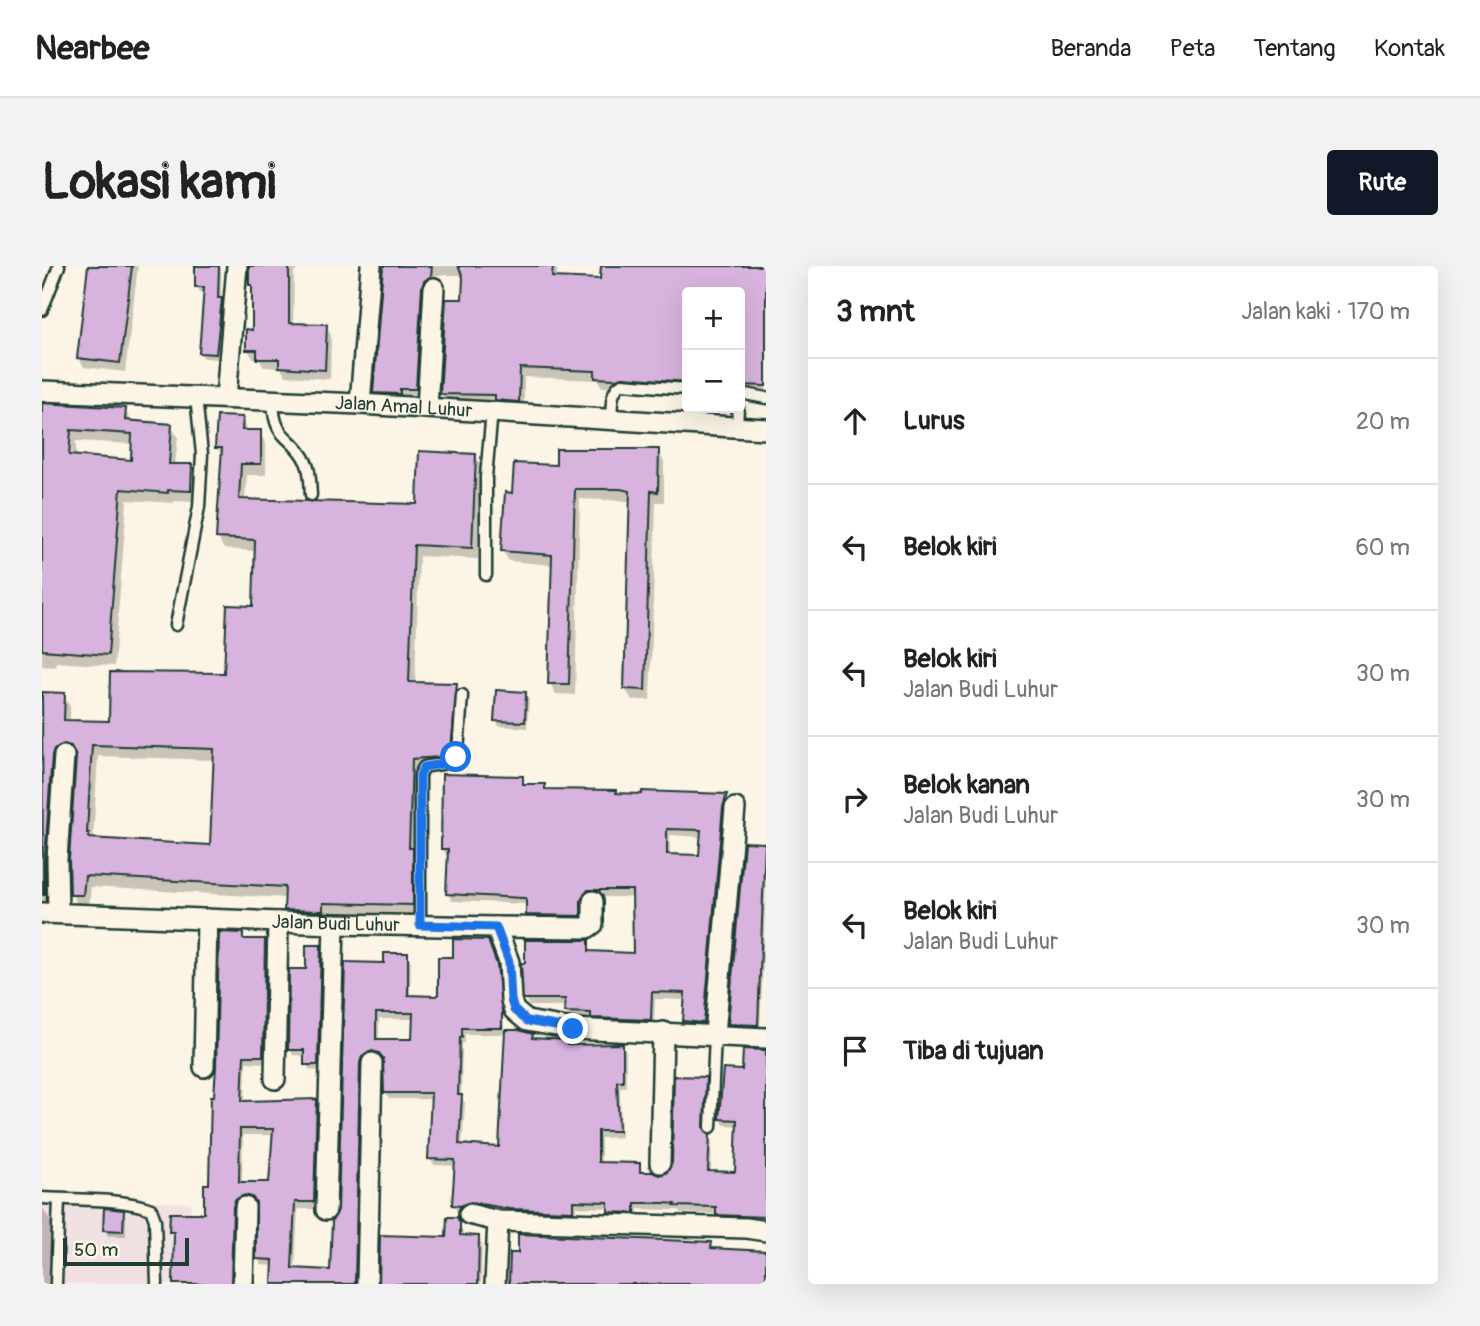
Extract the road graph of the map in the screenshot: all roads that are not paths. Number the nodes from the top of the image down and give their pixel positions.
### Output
1 (59, 266) edge
2 (237, 266) edge
3 (371, 266) edge
4 (434, 288) dead end
5 (42, 310) edge
6 (682, 389) edge
7 (42, 391) edge
8 (745, 394) edge
9 (196, 397) junction
10 (226, 398) junction
11 (766, 398) edge
12 (273, 400) junction
13 (360, 404) junction
14 (426, 408) junction
15 (492, 411) junction
16 (737, 413) edge
17 (611, 419) junction
18 (737, 428) junction
19 (766, 429) edge
20 (311, 495) dead end
21 (486, 575) dead end
22 (176, 625) dead end
23 (462, 695) dead end
24 (64, 755) dead end
25 (735, 808) dead end
26 (593, 901) dead end
27 (50, 913) edge
28 (207, 919) junction
29 (278, 922) junction
30 (334, 924) junction
31 (420, 925) junction
32 (496, 927) junction
33 (663, 1032) junction
34 (715, 1034) junction
35 (766, 1038) edge
36 (372, 1063) dead end
37 (204, 1067) dead end
38 (275, 1079) dead end
39 (711, 1127) dead end
40 (660, 1163) dead end
41 (42, 1198) edge
42 (59, 1199) junction
43 (245, 1207) dead end
44 (326, 1210) dead end
45 (468, 1214) dead end
46 (498, 1221) junction
47 (766, 1231) edge
48 (56, 1284) edge
49 (157, 1284) edge
50 (243, 1284) edge
51 (367, 1284) edge
52 (495, 1284) edge

1 - 5 lane
2 - 10 street
3 - 13 street
4 - 14 street
6 - 17 lane
7 - 9 street, Jalan Amal Luhur
8 - 11 lane
9 - 10 street, Jalan Amal Luhur
9 - 22 lane
10 - 12 street, Jalan Amal Luhur
12 - 13 street, Jalan Amal Luhur
12 - 20 lane
13 - 14 street, Jalan Amal Luhur
14 - 15 street, Jalan Amal Luhur
15 - 17 street, Jalan Amal Luhur
15 - 21 lane
16 - 18 lane
17 - 18 street, Jalan Amal Luhur
18 - 19 street, Jalan Amal Luhur
23 - 31 lane
24 - 27 street
25 - 34 street
26 - 32 street, Jalan Budi Luhur
27 - 28 street, Jalan Budi Luhur
28 - 29 street, Jalan Budi Luhur
28 - 37 street
29 - 30 street, Jalan Budi Luhur
29 - 38 street
30 - 31 street, Jalan Budi Luhur
30 - 44 street
31 - 32 street, Jalan Budi Luhur
32 - 33 street
33 - 34 street
33 - 40 street
34 - 35 street
34 - 39 lane
36 - 51 street
41 - 42 lane
42 - 48 lane
42 - 49 lane
43 - 50 street
45 - 46 street
46 - 47 street
46 - 52 street

